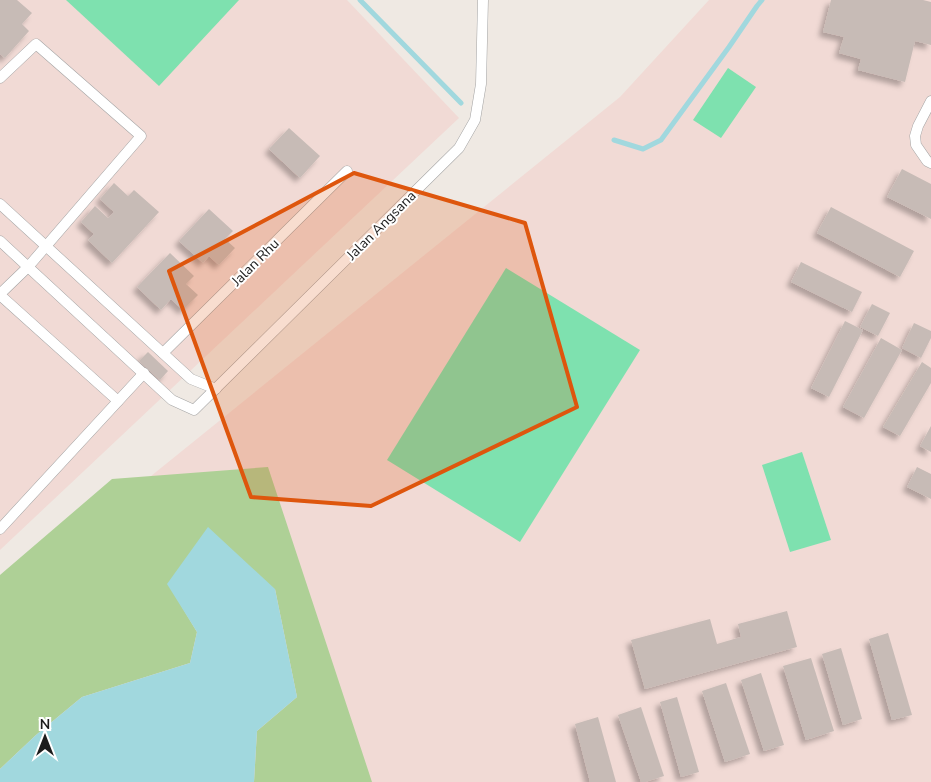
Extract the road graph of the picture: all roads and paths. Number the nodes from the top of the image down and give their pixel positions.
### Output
1 (483, 0) edge
2 (0, 78) edge
3 (931, 101) edge
4 (931, 163) edge
5 (347, 171) dead end
6 (0, 204) edge
7 (0, 241) edge
8 (46, 246) junction
9 (28, 267) junction
10 (0, 295) edge
11 (163, 352) junction
12 (144, 373) junction
13 (216, 389) junction
14 (118, 401) junction
15 (0, 529) edge

1 - 13 lane, Jalan Angsana
2 - 8 lane
3 - 4 lane
5 - 11 lane, Jalan Rhu
6 - 8 lane
7 - 9 lane
8 - 9 lane
8 - 11 lane
9 - 10 lane
9 - 12 lane
10 - 14 lane
11 - 13 lane
12 - 13 lane, Jalan Angsana
12 - 14 lane
14 - 15 lane

